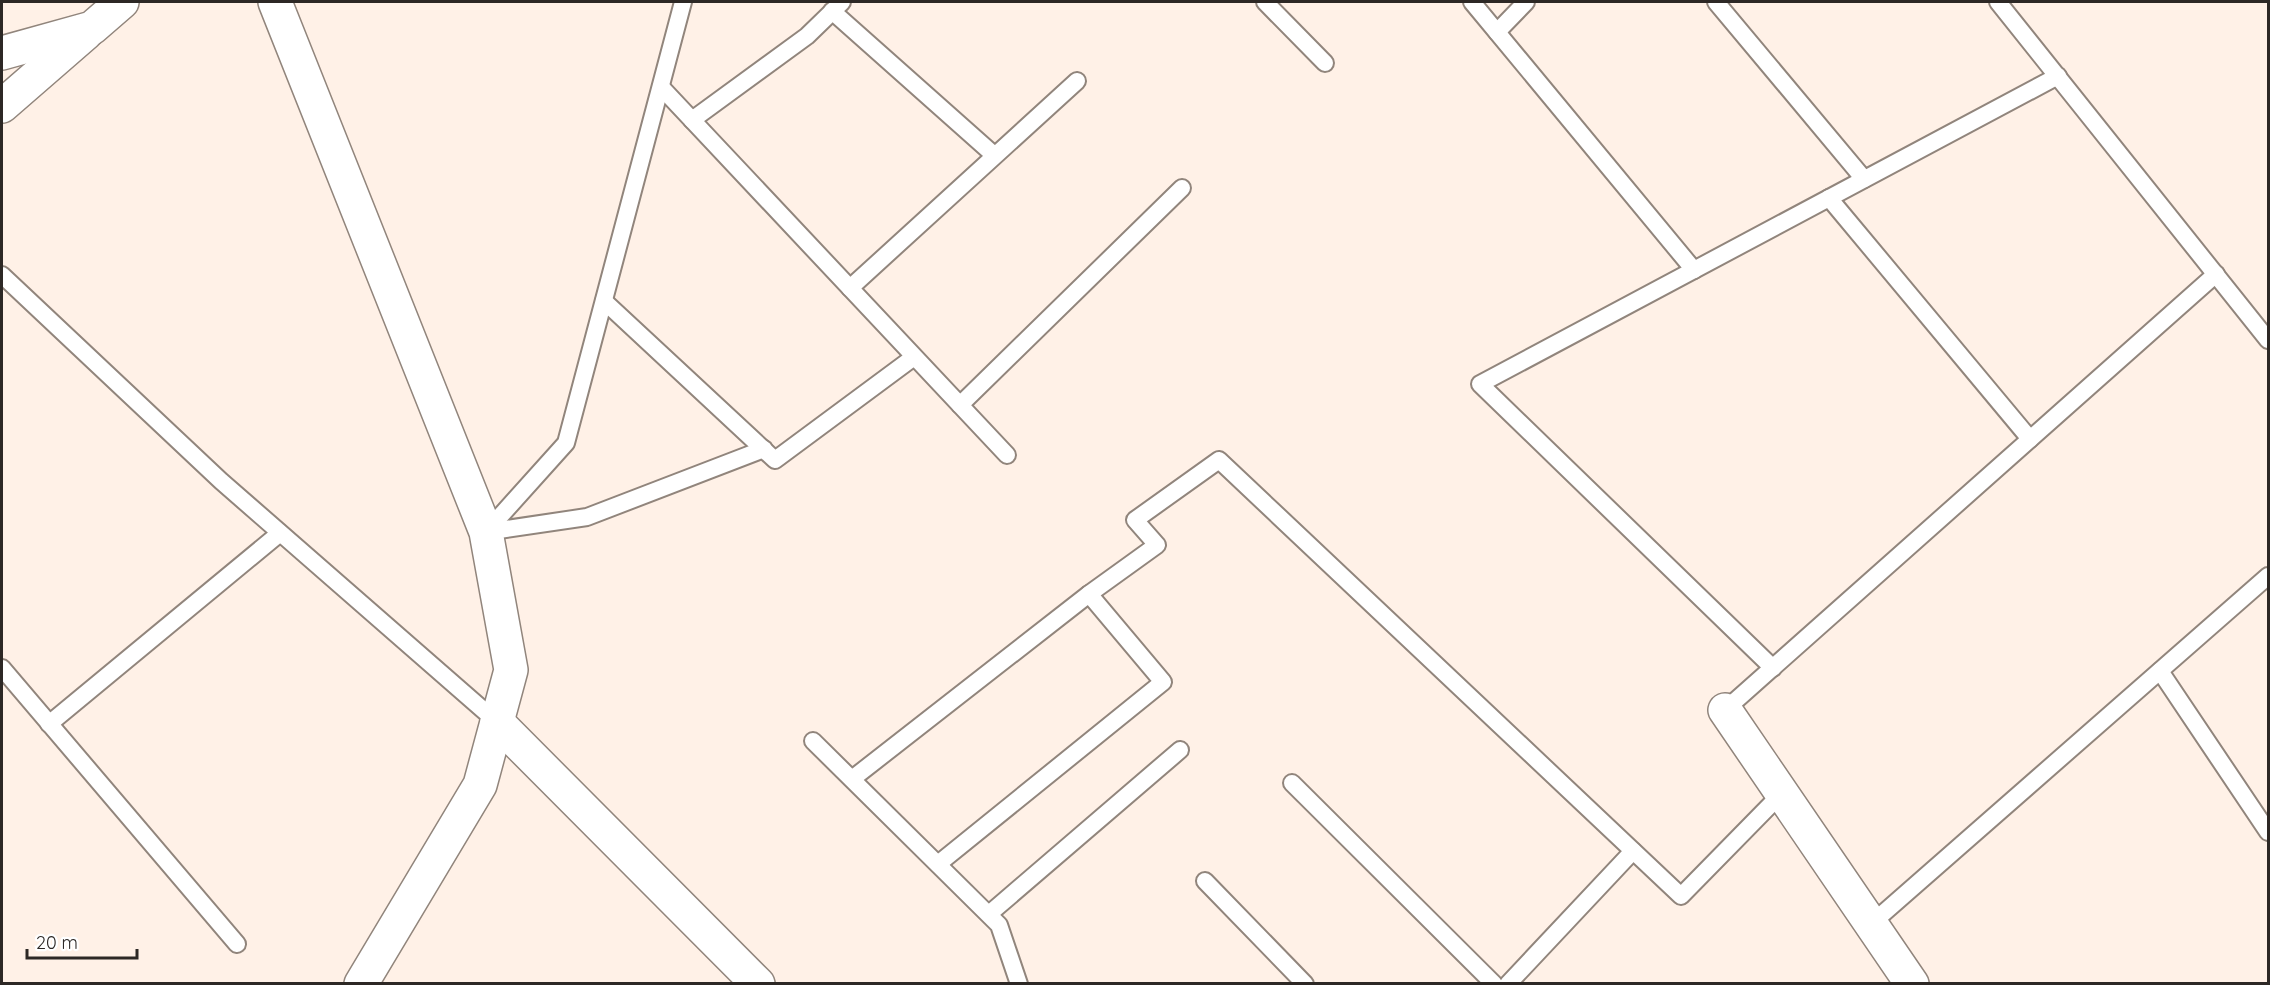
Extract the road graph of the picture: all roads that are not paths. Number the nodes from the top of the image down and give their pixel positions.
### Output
1 (122, 2) edge
2 (275, 2) edge
3 (683, 2) edge
4 (1265, 2) edge
5 (1472, 2) edge
6 (1526, 2) edge
7 (1716, 2) edge
8 (1998, 2) edge
9 (837, 6) edge
10 (92, 28) junction
11 (1497, 32) junction
12 (2, 53) edge
13 (1325, 63) dead end
14 (2058, 76) junction
15 (1077, 81) dead end
16 (661, 87) junction
17 (2, 106) edge
18 (692, 120) junction
19 (994, 155) junction
20 (1864, 179) junction
21 (1182, 188) dead end
22 (1829, 198) junction
23 (1694, 270) junction
24 (2216, 274) junction
25 (2, 275) edge
26 (850, 288) junction
27 (604, 301) junction
28 (2268, 340) edge
29 (914, 357) junction
30 (960, 405) junction
31 (2030, 439) junction
32 (764, 449) junction
33 (1007, 455) dead end
34 (280, 532) junction
35 (486, 532) junction
36 (2268, 576) edge
37 (1089, 594) junction
38 (2, 668) edge
39 (1773, 668) junction
40 (2160, 671) junction
41 (1725, 710) joint
42 (497, 722) junction
43 (49, 724) junction
44 (813, 741) dead end
45 (1180, 750) dead end
46 (852, 779) junction
47 (1292, 783) dead end
48 (1782, 794) junction
49 (2268, 832) edge
50 (1633, 851) junction
51 (938, 864) junction
52 (1205, 880) dead end
53 (989, 914) junction
54 (1871, 924) junction
55 (237, 944) dead end
56 (361, 984) edge
57 (758, 984) edge
58 (1019, 984) edge
59 (1305, 984) edge
60 (1494, 984) edge
61 (1508, 984) edge
62 (1912, 984) edge

1 - 10 street
2 - 35 street
3 - 16 lane
4 - 13 lane
5 - 11 lane
6 - 11 lane
7 - 20 lane
8 - 14 lane
9 - 18 lane
9 - 19 lane
10 - 12 street
10 - 17 street
11 - 23 lane
14 - 20 lane
14 - 24 lane
15 - 19 lane
16 - 18 lane
16 - 27 lane
18 - 26 lane
19 - 26 lane
20 - 22 lane
21 - 30 lane
22 - 23 lane
22 - 31 lane
23 - 39 lane
24 - 28 lane
24 - 31 lane
25 - 34 lane
26 - 29 lane
27 - 32 lane
27 - 35 lane
29 - 30 lane
29 - 32 lane
30 - 33 lane
31 - 39 lane
32 - 35 lane
34 - 42 lane
34 - 43 lane
35 - 42 street
36 - 40 lane
37 - 46 lane
37 - 50 lane
37 - 51 lane
38 - 43 lane
39 - 41 lane
40 - 49 lane
40 - 54 lane
41 - 48 street
42 - 56 street
42 - 57 street
43 - 55 lane
44 - 46 lane
45 - 53 lane
46 - 51 lane
47 - 60 lane
48 - 50 lane
48 - 54 street
50 - 61 lane
51 - 53 lane
52 - 59 lane
53 - 58 lane
54 - 62 street

